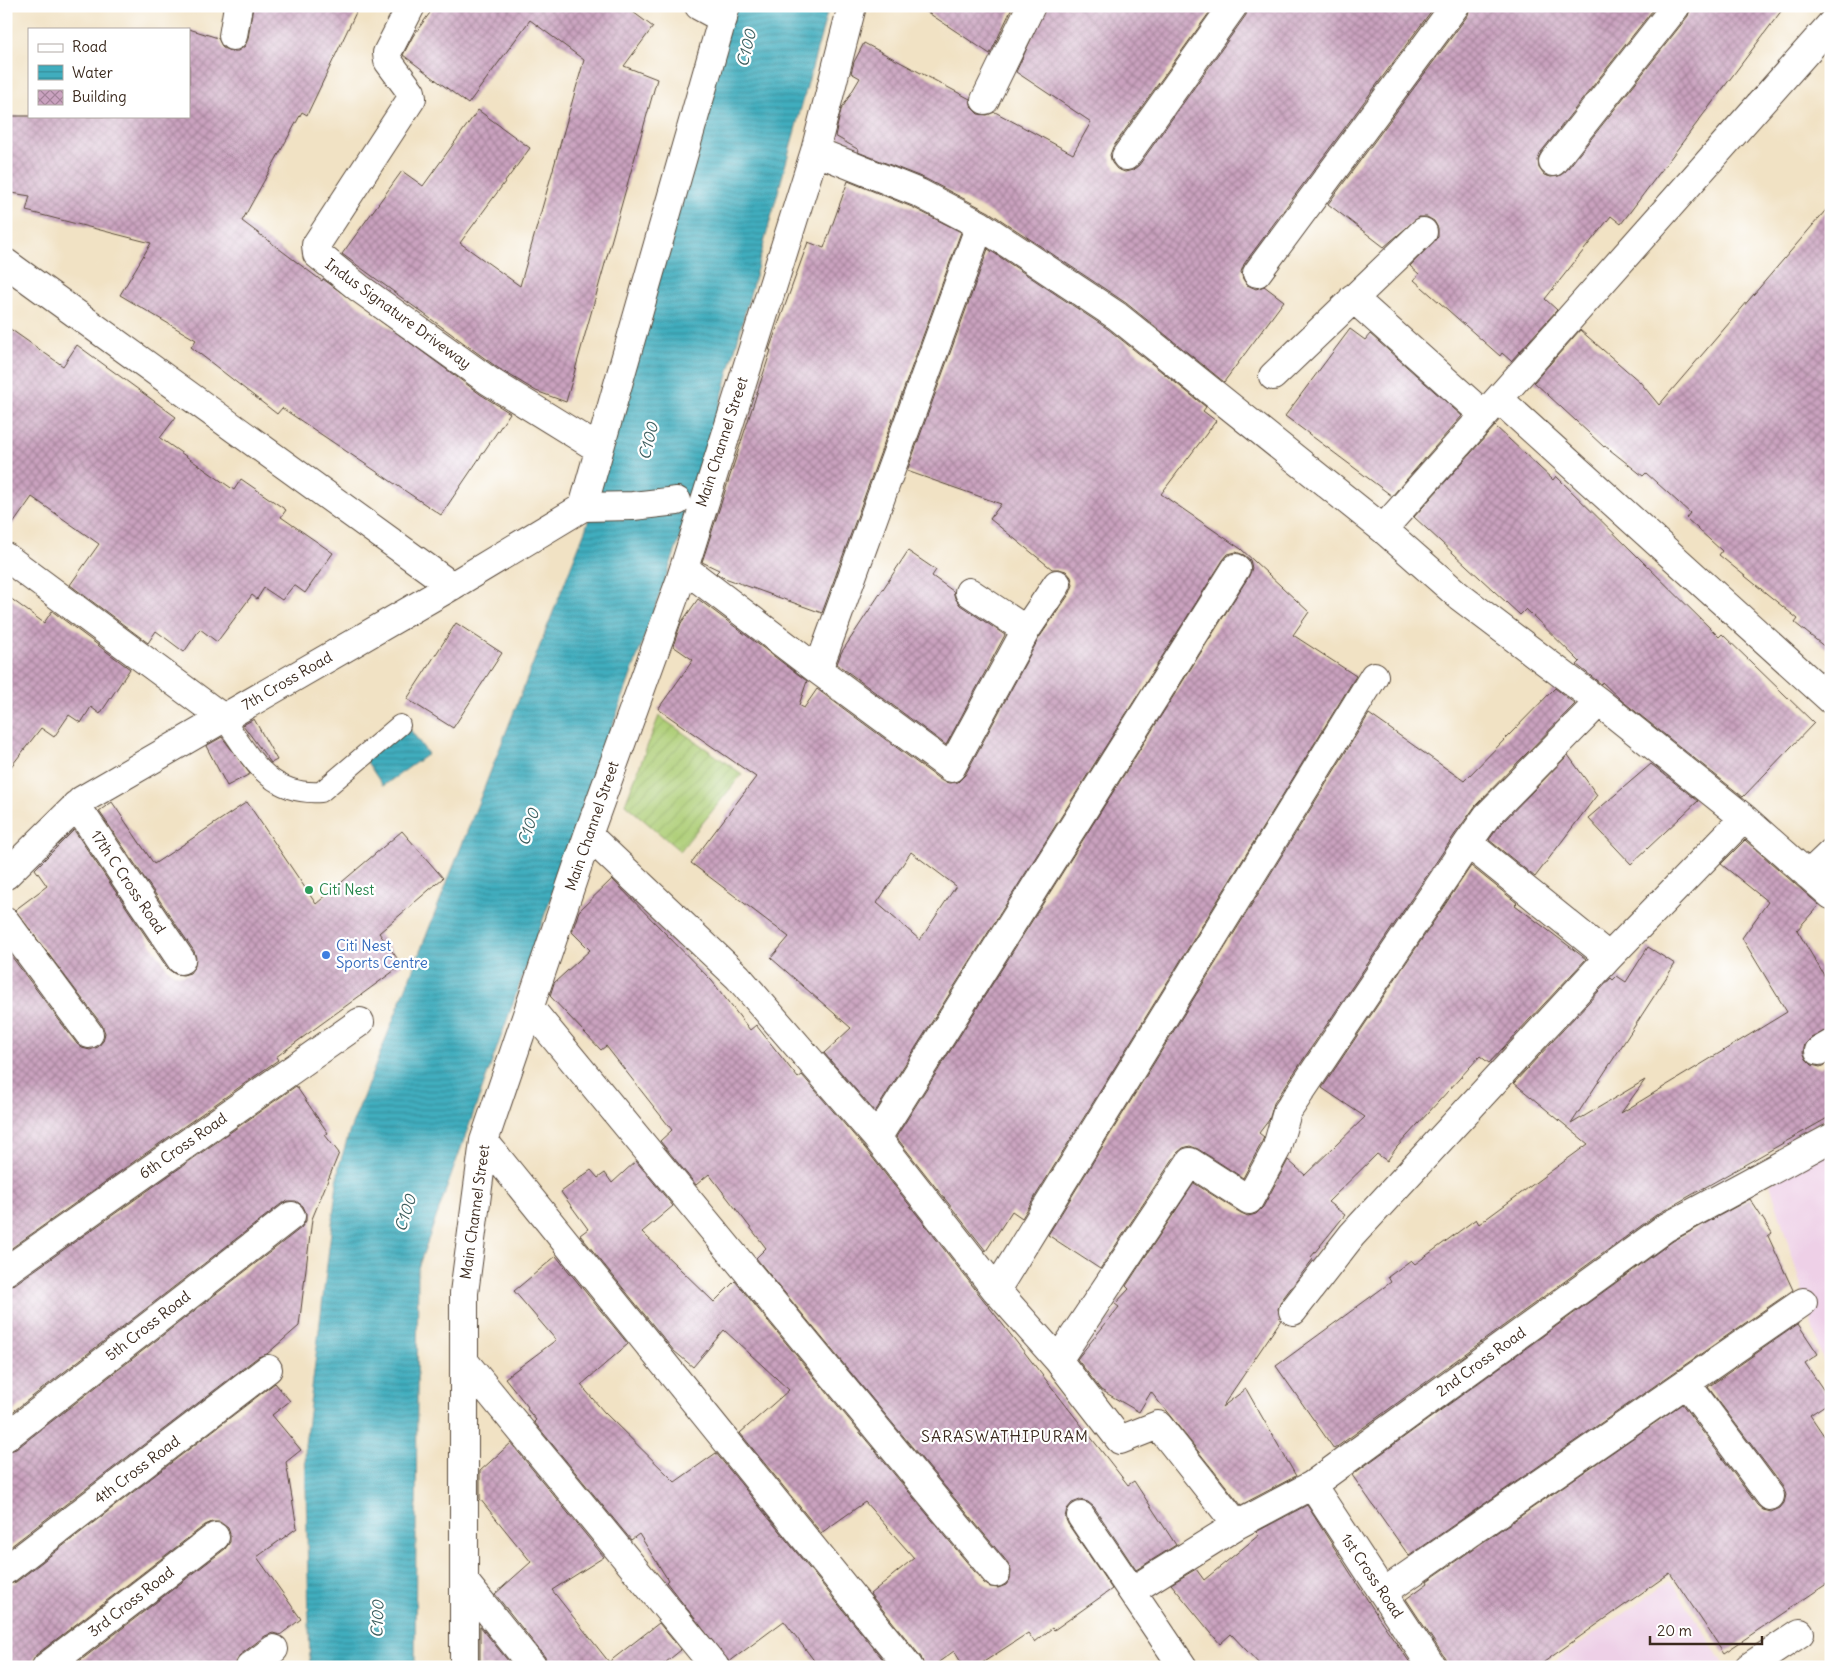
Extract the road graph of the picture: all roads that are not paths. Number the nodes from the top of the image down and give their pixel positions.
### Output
1 (238, 6) edge
2 (412, 6) edge
3 (699, 6) edge
4 (852, 6) edge
5 (1031, 6) edge
6 (1233, 6) edge
7 (1455, 6) edge
8 (1676, 6) edge
9 (724, 13) edge
10 (1831, 24) edge
11 (233, 36) dead end
12 (984, 100) dead end
13 (815, 151) junction
14 (1126, 156) dead end
15 (1553, 162) dead end
16 (980, 225) junction
17 (1423, 232) dead end
18 (6, 263) edge
19 (1257, 273) dead end
20 (1353, 298) junction
21 (1273, 376) dead end
22 (1492, 408) junction
23 (599, 448) junction
24 (677, 501) dead end
25 (583, 507) junction
26 (1383, 529) junction
27 (6, 557) edge
28 (684, 568) junction
29 (1236, 568) dead end
30 (1057, 584) dead end
31 (452, 586) junction
32 (969, 592) dead end
33 (1026, 630) junction
34 (818, 670) junction
35 (1374, 676) dead end
36 (1831, 700) edge
37 (1598, 702) junction
38 (223, 718) junction
39 (400, 725) dead end
40 (76, 805) junction
41 (1744, 818) junction
42 (588, 834) junction
43 (1468, 843) junction
44 (1831, 852) edge
45 (6, 875) edge
46 (1808, 875) junction
47 (1831, 895) edge
48 (6, 922) edge
49 (1609, 958) junction
50 (181, 960) dead end
51 (530, 1008) junction
52 (360, 1022) dead end
53 (89, 1034) dead end
54 (877, 1138) junction
55 (1831, 1138) edge
56 (484, 1141) junction
57 (290, 1216) dead end
58 (6, 1271) edge
59 (996, 1290) junction
60 (1803, 1302) dead end
61 (1293, 1311) dead end
62 (1058, 1360) junction
63 (464, 1361) junction
64 (268, 1369) dead end
65 (1686, 1383) junction
66 (6, 1437) edge
67 (1312, 1485) junction
68 (1770, 1496) dead end
69 (1081, 1516) dead end
70 (1237, 1525) junction
71 (215, 1537) dead end
72 (6, 1570) edge
73 (996, 1573) dead end
74 (464, 1581) junction
75 (1133, 1590) junction
76 (1384, 1592) junction
77 (1800, 1633) dead end
78 (274, 1649) dead end
79 (1179, 1665) edge
80 (46, 1667) edge
81 (250, 1667) edge
82 (464, 1667) edge
83 (534, 1667) edge
84 (715, 1667) edge
85 (909, 1667) edge
86 (1432, 1667) edge
87 (1749, 1667) edge

1 - 11 street
2 - 23 street, Indus Signature Driveway
3 - 9 street
4 - 13 street, Main Channel Street
5 - 12 street
6 - 14 street
7 - 19 street
8 - 15 street
9 - 23 street
10 - 22 street
13 - 16 street
13 - 28 street, Main Channel Street
16 - 26 street
16 - 34 street
17 - 20 street
18 - 31 street
20 - 21 street
20 - 22 street
22 - 26 street
22 - 36 street
23 - 25 street
24 - 25 street
25 - 31 street, 7th Cross Road
26 - 37 street
27 - 38 street
28 - 34 street
28 - 42 street, Main Channel Street
29 - 54 street
30 - 33 street
31 - 38 street, 7th Cross Road
32 - 33 street
33 - 34 street
35 - 59 street
37 - 41 street
37 - 43 street
38 - 39 lane
38 - 40 street, 7th Cross Road
40 - 45 street, 7th Cross Road
40 - 50 street, 17th C Cross Road
41 - 46 street
41 - 49 street
42 - 51 street, Main Channel Street
42 - 54 street
43 - 49 street
43 - 62 street
44 - 46 street
46 - 47 street
48 - 53 street
49 - 61 street
51 - 56 street, Main Channel Street
51 - 73 street
52 - 58 street, 6th Cross Road
54 - 59 street
55 - 67 street, 2nd Cross Road
56 - 63 street, Main Channel Street
56 - 85 street
57 - 66 street, 5th Cross Road
59 - 62 street
60 - 65 street
62 - 70 street
63 - 74 street, Main Channel Street
63 - 84 street
64 - 72 street, 4th Cross Road
65 - 68 street
65 - 76 street
67 - 70 street, 2nd Cross Road
67 - 76 street, 1st Cross Road
69 - 75 street
70 - 75 street, 2nd Cross Road
71 - 80 street, 3rd Cross Road
74 - 82 street, Main Channel Street
74 - 83 street
75 - 79 street
76 - 86 street, 1st Cross Road
77 - 87 street
78 - 81 street

